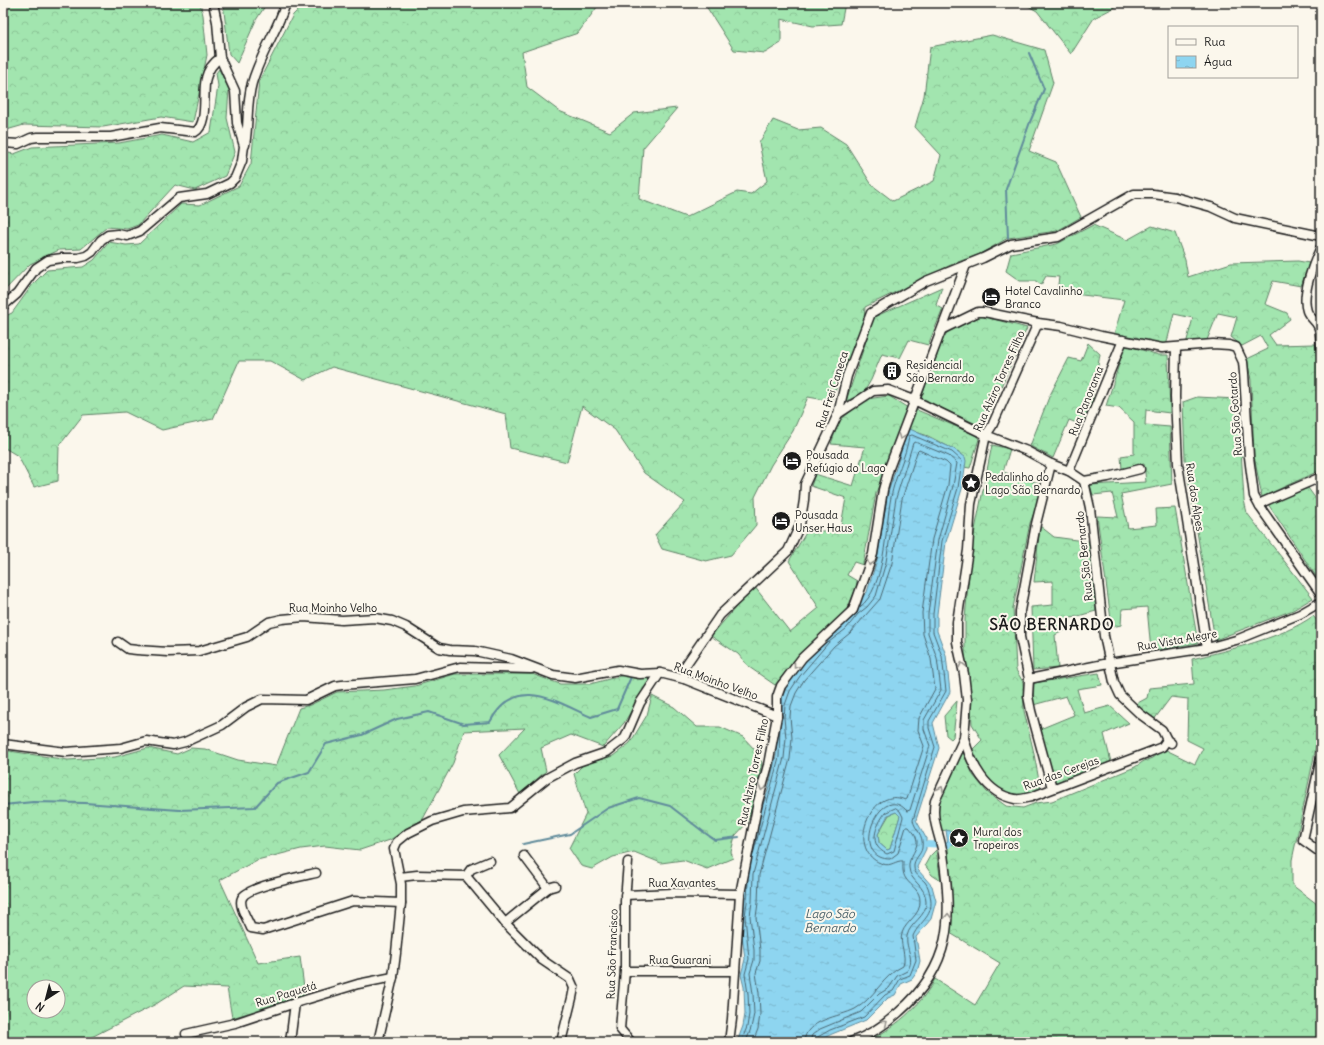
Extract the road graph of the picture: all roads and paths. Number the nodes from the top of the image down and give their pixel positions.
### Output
1 (213, 3) edge
2 (286, 3) edge
3 (220, 58) junction
4 (3, 143) edge
5 (244, 149) junction
6 (1321, 236) edge
7 (1321, 247) edge
8 (966, 265) junction
9 (3, 306) edge
10 (1038, 323) junction
11 (1319, 326) edge
12 (943, 329) junction
13 (1123, 340) junction
14 (1176, 348) junction
15 (1321, 348) edge
16 (914, 400) junction
17 (838, 414) junction
18 (986, 435) junction
19 (1051, 464) junction
20 (1140, 469) dead end
21 (1069, 471) junction
22 (1321, 477) edge
23 (1084, 481) junction
24 (1260, 507) junction
25 (1321, 594) edge
26 (1321, 602) edge
27 (118, 642) dead end
28 (1207, 648) junction
29 (1109, 663) junction
30 (534, 669) junction
31 (660, 673) junction
32 (684, 679) junction
33 (1029, 679) junction
34 (777, 716) junction
35 (964, 738) junction
36 (1169, 741) joint
37 (3, 744) edge
38 (1321, 761) edge
39 (1052, 788) junction
40 (1321, 853) edge
41 (524, 856) dead end
42 (490, 861) dead end
43 (628, 862) dead end
44 (316, 873) dead end
45 (466, 876) junction
46 (400, 877) junction
47 (740, 894) junction
48 (625, 895) junction
49 (401, 902) junction
50 (505, 923) junction
51 (625, 971) junction
52 (735, 971) junction
53 (393, 977) junction
54 (295, 1003) junction
55 (186, 1034) dead end
56 (290, 1042) edge
57 (378, 1042) edge
58 (561, 1042) edge
59 (631, 1042) edge
60 (729, 1042) edge
61 (851, 1042) edge

1 - 3 street
2 - 5 street
3 - 4 street
3 - 5 street
5 - 9 street
6 - 8 street, Rua Frei Caneca
7 - 11 street
8 - 12 street, Rua Alziro Torres Filho
8 - 17 street, Rua Frei Caneca
10 - 12 street, Rua São Gotardo
10 - 13 street, Rua São Gotardo
10 - 18 street, Rua Alziro Torres Filho
11 - 15 street
12 - 16 street, Rua Alziro Torres Filho
13 - 14 street, Rua São Gotardo
13 - 21 street, Rua Panorama
14 - 24 street, Rua São Gotardo
14 - 28 street, Rua dos Alpes
16 - 17 street
16 - 18 street
16 -> 34 street, Rua Alziro Torres Filho
17 - 32 street, Rua Frei Caneca
18 - 19 street
35 -> 18 street, Rua Alziro Torres Filho
19 - 21 street
19 - 33 street
20 - 23 street
21 - 23 street
22 - 24 street
23 - 29 street, Rua São Bernardo
24 - 25 street, Rua São Gotardo
26 - 28 street, Rua Vista Alegre
27 - 30 street, Rua Moinho Velho
28 - 29 street, Rua Vista Alegre
29 - 33 street, Rua Vista Alegre
29 - 36 street, Rua São Bernardo
30 - 31 street, Rua Moinho Velho
30 - 37 street
31 - 32 street, Rua Moinho Velho
31 - 46 street
32 - 34 street, Rua Moinho Velho
33 - 39 street
34 -> 47 street, Rua Alziro Torres Filho
35 - 39 street, Rua das Cerejas
61 -> 35 street, Rua Alziro Torres Filho
36 - 39 street, Rua das Cerejas
38 - 40 street
41 - 50 street
42 - 45 street
43 - 48 street, Rua São Francisco
44 - 49 street
45 - 46 street
45 - 50 street
46 - 49 street
47 - 48 street, Rua Xavantes
47 - 52 street, Rua Alziro Torres Filho
48 - 51 street, Rua São Francisco
49 - 53 street
50 - 58 street
51 - 52 street, Rua Guarani
51 - 59 street, Rua São Francisco
52 - 60 street, Rua Alziro Torres Filho
53 - 54 street, Rua Paquetá
53 - 57 street
54 - 55 street, Rua Paquetá
54 - 56 street

